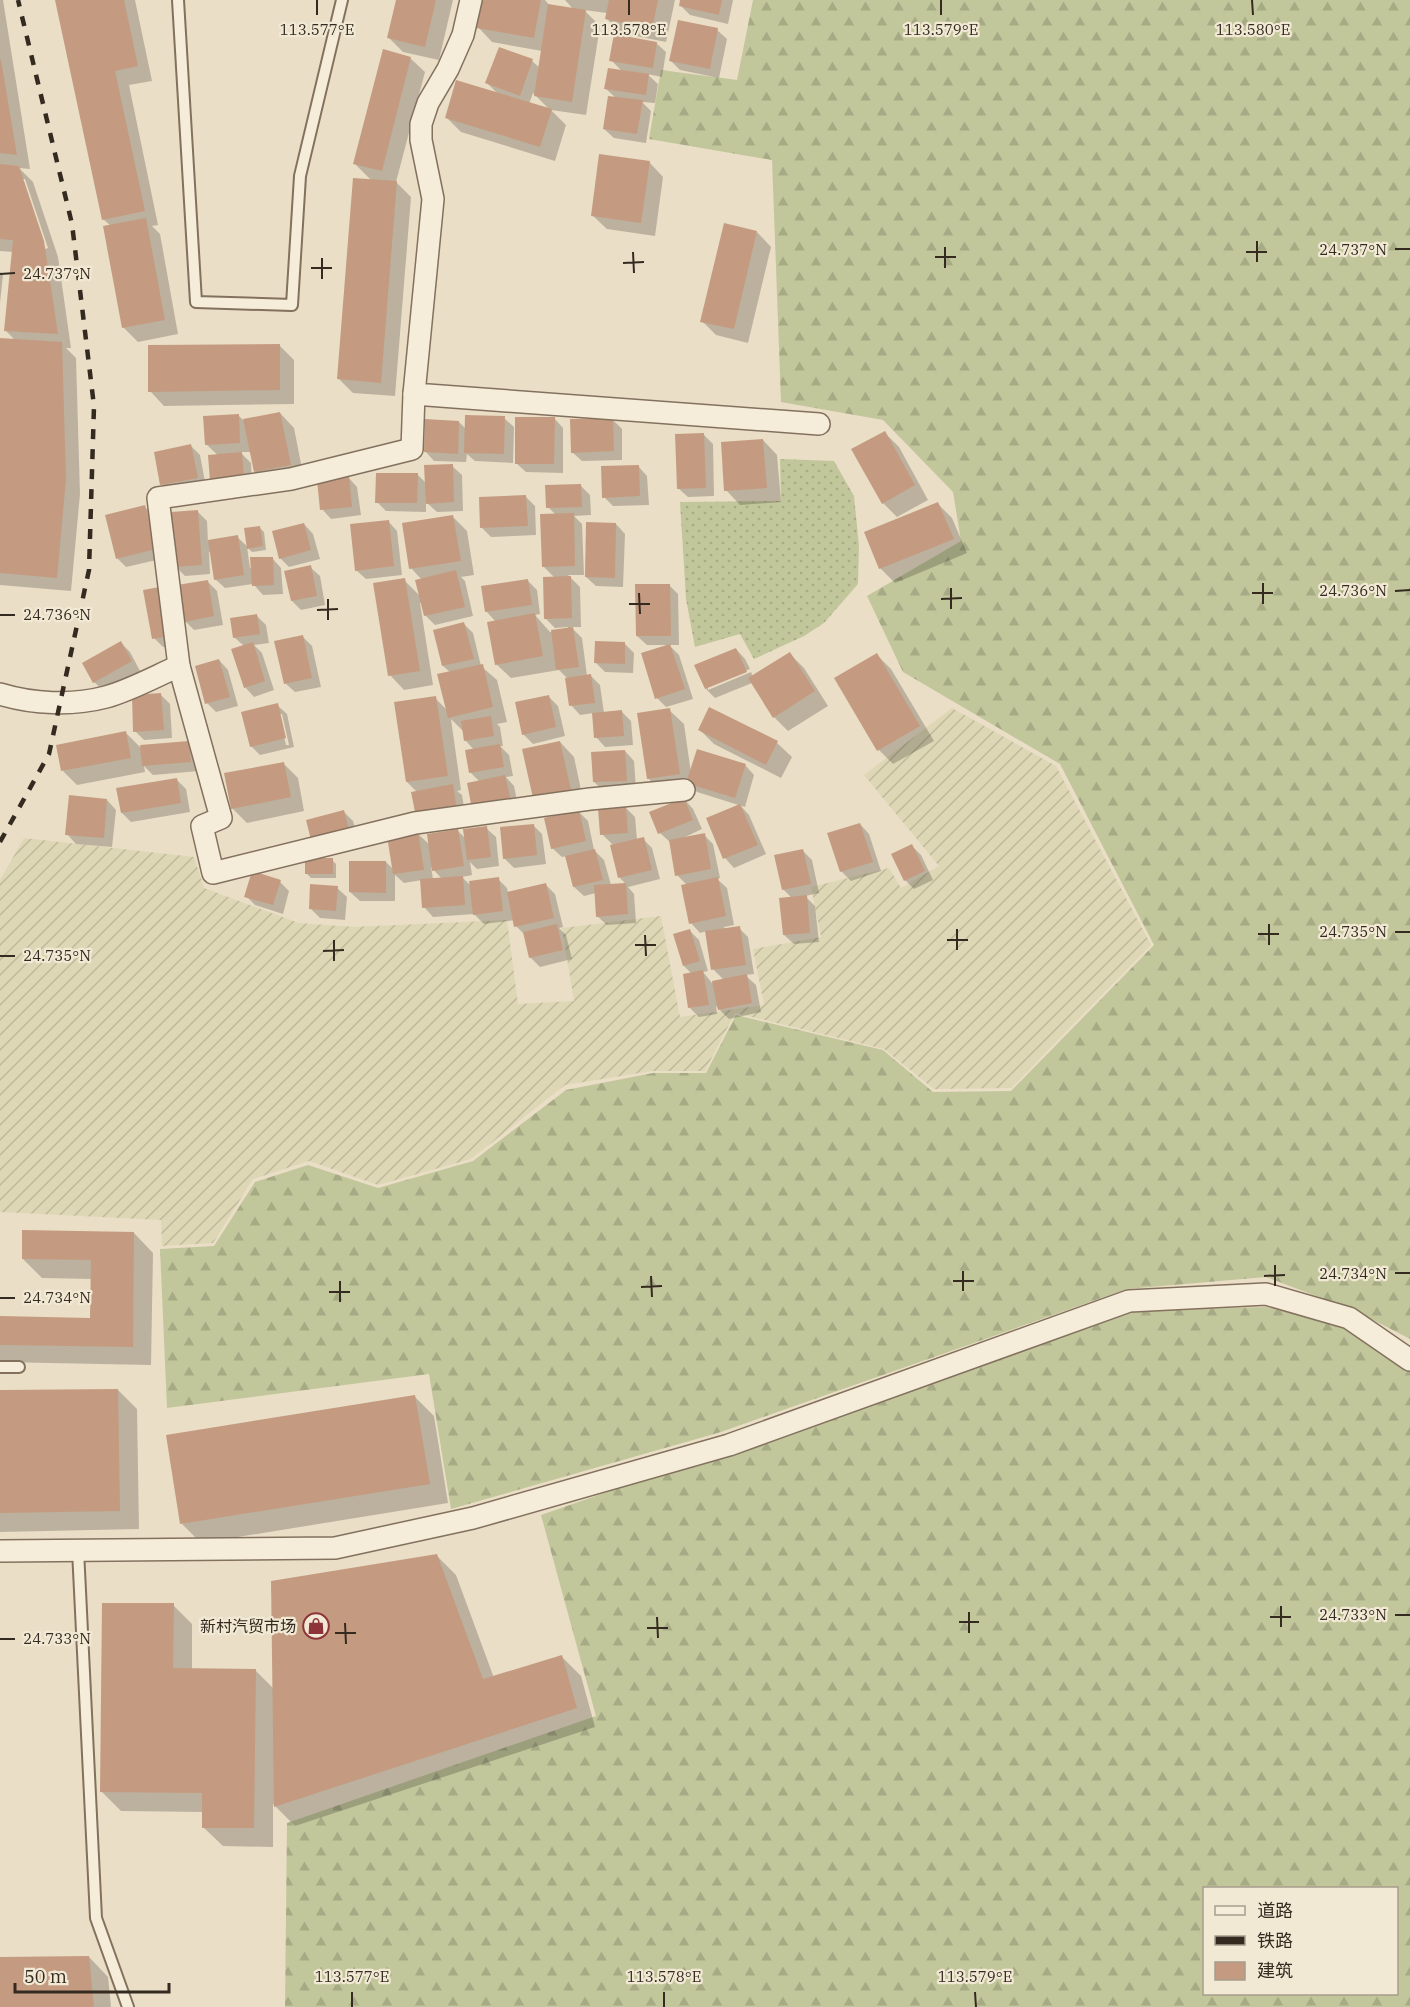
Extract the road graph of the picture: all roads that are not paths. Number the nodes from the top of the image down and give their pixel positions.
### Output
1 (178, 0) edge
2 (342, 0) edge
3 (471, 0) edge
4 (414, 394) junction
5 (819, 424) dead end
6 (179, 666) junction
7 (0, 694) edge
8 (684, 790) dead end
9 (1410, 1360) edge
10 (0, 1367) edge
11 (19, 1367) dead end
12 (78, 1550) junction
13 (0, 1551) edge
14 (128, 2007) edge

1 - 2 lane
3 - 4 street
4 - 5 street
4 - 6 street
6 - 7 street
6 - 8 street
9 - 12 street
10 - 11 lane
12 - 13 street
12 - 14 lane

